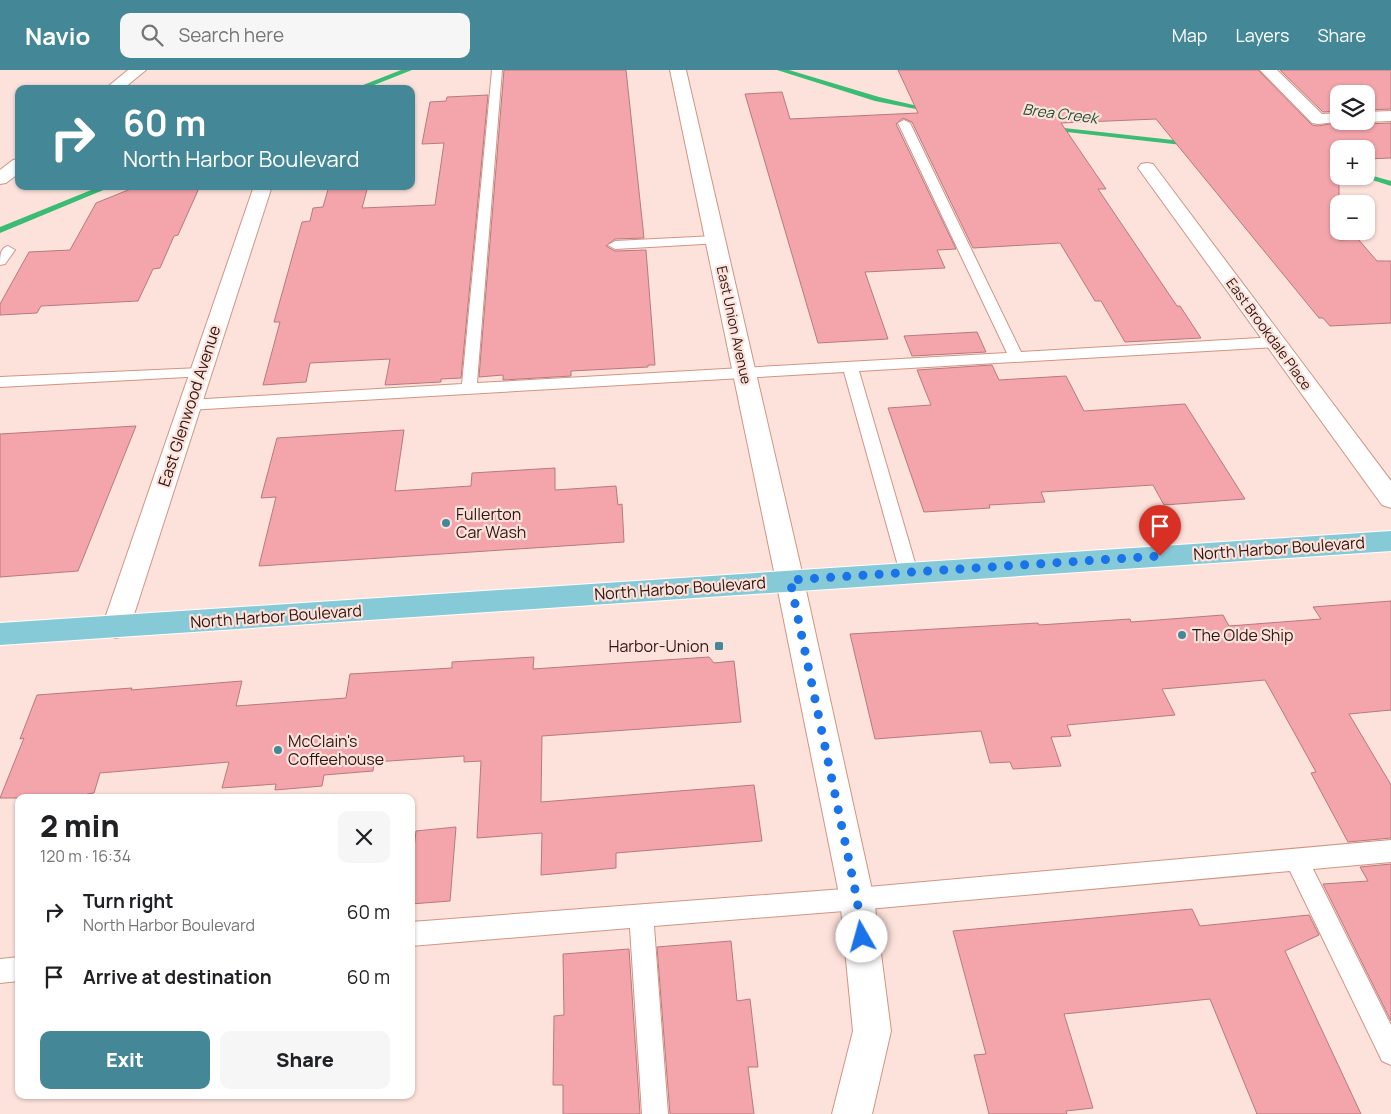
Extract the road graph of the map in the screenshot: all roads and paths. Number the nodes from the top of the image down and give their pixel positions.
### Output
1 (138, 70) edge
2 (496, 70) edge
3 (678, 70) edge
4 (1268, 70) edge
5 (118, 85) edge
6 (1391, 116) edge
7 (1375, 117) edge
8 (1330, 118) edge
9 (904, 123) dead end
10 (15, 167) edge
11 (1146, 168) dead end
12 (0, 179) edge
13 (262, 190) edge
14 (715, 240) junction
15 (614, 245) dead end
16 (1275, 342) junction
17 (1016, 357) junction
18 (850, 367) junction
19 (200, 373) junction
20 (745, 373) junction
21 (0, 382) edge
22 (469, 389) junction
23 (189, 405) junction
24 (1391, 499) edge
25 (1391, 541) edge
26 (909, 573) junction
27 (790, 580) junction
28 (116, 627) junction
29 (0, 634) edge
30 (1391, 852) edge
31 (1297, 860) junction
32 (857, 899) junction
33 (641, 916) junction
34 (415, 934) edge
35 (15, 969) edge
36 (0, 971) edge
37 (1391, 1052) edge
38 (655, 1114) edge
39 (852, 1114) edge

1 - 5 street
2 - 22 lane
3 - 14 street, East Union Avenue
4 - 8 street
6 - 7 street
9 - 17 lane
10 - 12 street
11 - 16 street, East Brookdale Place
13 - 19 street, East Glenwood Avenue
14 - 15 lane
14 - 20 street, East Union Avenue
16 - 17 lane
16 - 24 street, East Brookdale Place
17 - 18 lane
18 - 20 lane
18 - 26 lane
19 - 21 lane
19 - 23 street, East Glenwood Avenue
20 - 22 lane
20 - 27 street, East Union Avenue
22 - 23 lane
23 - 28 street, East Glenwood Avenue
25 - 26 main road, North Harbor Boulevard
26 - 27 main road, North Harbor Boulevard
27 - 28 main road, North Harbor Boulevard
27 - 32 street, East Union Avenue
28 - 29 main road, North Harbor Boulevard
30 - 31 lane
31 - 32 lane
31 - 37 lane
32 - 33 lane
32 - 39 street, East Union Avenue
33 - 34 lane
33 - 38 lane
35 - 36 lane

